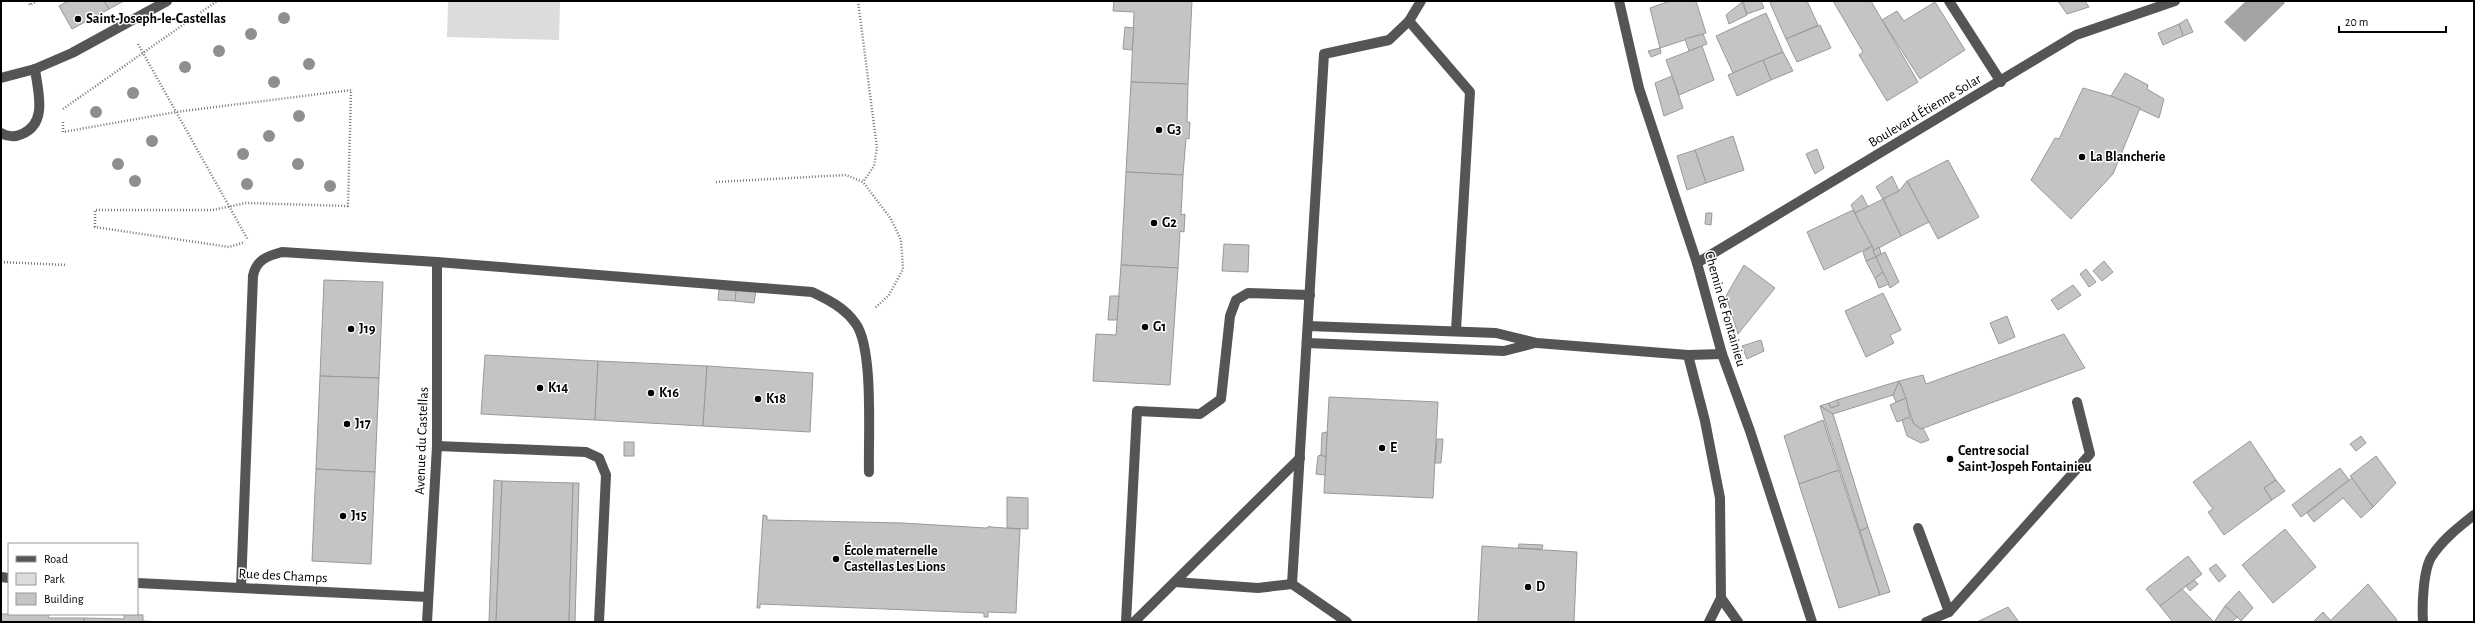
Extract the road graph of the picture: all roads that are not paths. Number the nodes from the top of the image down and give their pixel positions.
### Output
1 (167, 1) edge
2 (1420, 1) edge
3 (1619, 1) edge
4 (1949, 1) edge
5 (2175, 1) edge
6 (1409, 21) junction
7 (35, 69) junction
8 (1, 78) edge
9 (2001, 82) junction
10 (1, 133) edge
11 (437, 262) junction
12 (1697, 263) junction
13 (1310, 295) junction
14 (1308, 326) junction
15 (1456, 330) junction
16 (1307, 343) junction
17 (1537, 343) junction
18 (1722, 354) junction
19 (1688, 355) junction
20 (2076, 402) dead end
21 (437, 446) junction
22 (1300, 458) junction
23 (869, 472) dead end
24 (2474, 515) edge
25 (1918, 528) dead end
26 (1175, 582) junction
27 (138, 584) edge
28 (1292, 584) junction
29 (241, 588) junction
30 (428, 597) junction
31 (1721, 598) junction
32 (1949, 612) junction
33 (428, 622) edge
34 (599, 622) edge
35 (1126, 622) edge
36 (1134, 622) edge
37 (1347, 622) edge
38 (1710, 622) edge
39 (1738, 622) edge
40 (1812, 622) edge
41 (1926, 622) edge
42 (2423, 622) edge

1 - 7 street
2 - 6 street
3 - 12 street, Chemin de Fontainieu
4 - 9 street
5 - 9 street, Boulevard Étienne Solar
6 - 13 street
6 - 15 street
7 - 8 street
7 - 10 street
9 - 12 street, Boulevard Étienne Solar
11 - 21 street, Avenue du Castellas
11 - 23 street
11 - 29 street
12 - 18 street, Chemin de Fontainieu
13 - 14 street
13 - 35 street
14 - 15 street
14 - 16 street
15 - 17 street
16 - 17 street
16 - 22 street
17 - 19 street
18 - 19 street
18 - 40 street, Chemin de Fontainieu
19 - 31 street
20 - 32 street
21 - 30 street, Avenue du Castellas
21 - 34 street
22 - 26 street
22 - 28 street
24 - 42 street
25 - 32 street
26 - 28 street
26 - 36 street
27 - 29 street, Rue des Champs
28 - 37 street
29 - 30 street, Rue des Champs
30 - 33 street, Avenue du Castellas
31 - 38 street
31 - 39 street
32 - 41 street

